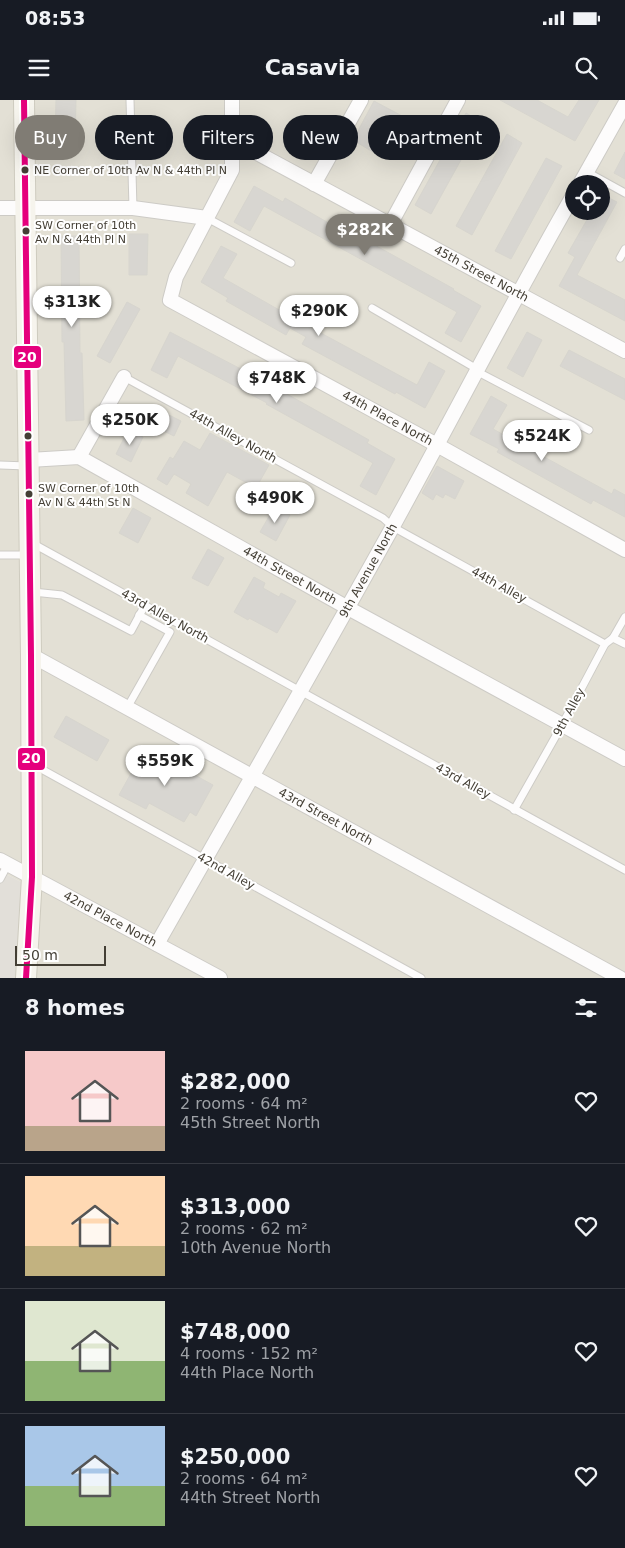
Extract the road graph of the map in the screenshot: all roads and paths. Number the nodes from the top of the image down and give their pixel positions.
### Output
1 (24, 100) edge
2 (130, 100) edge
3 (232, 100) edge
4 (361, 100) edge
5 (458, 100) edge
6 (625, 104) edge
7 (232, 115) edge
8 (232, 160) edge
9 (270, 160) edge
10 (585, 175) edge
11 (314, 184) junction
12 (610, 188) edge
13 (625, 193) edge
14 (0, 208) edge
15 (25, 208) junction
16 (133, 208) junction
17 (565, 210) edge
18 (207, 218) junction
19 (390, 225) junction
20 (625, 249) edge
21 (620, 258) dead end
22 (291, 263) dead end
23 (518, 293) junction
24 (372, 308) dead end
25 (625, 351) edge
26 (477, 370) junction
27 (124, 376) joint
28 (589, 430) dead end
29 (437, 445) junction
30 (79, 457) junction
31 (29, 463) junction
32 (0, 465) edge
33 (393, 527) junction
34 (30, 548) junction
35 (625, 550) edge
36 (0, 555) edge
37 (30, 592) junction
38 (145, 606) junction
39 (348, 608) junction
40 (140, 615) junction
41 (625, 617) edge
42 (613, 638) junction
43 (605, 644) junction
44 (625, 644) edge
45 (32, 656) junction
46 (300, 691) junction
47 (127, 708) junction
48 (562, 725) junction
49 (625, 759) edge
50 (32, 763) junction
51 (253, 778) junction
52 (514, 810) junction
53 (205, 860) junction
54 (4, 862) edge
55 (625, 870) edge
56 (32, 877) junction
57 (0, 879) edge
58 (157, 944) junction
59 (26, 978) edge
60 (220, 978) edge
61 (421, 978) edge
62 (620, 978) edge

1 - 15 street
2 - 16 lane
3 - 7 street
4 - 11 street
5 - 19 street
6 - 10 street
8 - 18 street
9 - 11 street, 45th Street North
11 - 19 street, 45th Street North
12 - 13 lane
14 - 15 street
15 - 16 street
15 - 31 street
16 - 18 street
17 - 23 street, 9th Avenue North
18 - 22 lane
18 - 29 street, 44th Place North
19 - 23 street, 45th Street North
20 - 21 lane
23 - 25 street, 45th Street North
23 - 26 street, 9th Avenue North
24 - 26 lane
26 - 28 lane
26 - 29 street, 9th Avenue North
27 - 30 street
27 - 33 lane, 44th Alley North
29 - 33 street, 9th Avenue North
29 - 35 street, 44th Place North
30 - 31 street
30 - 39 street, 44th Street North
31 - 32 lane
31 - 34 street
33 - 39 street, 9th Avenue North
33 - 43 lane, 44th Alley
34 - 36 lane, 43rd Alley North
34 - 37 street
34 - 38 lane, 43rd Alley North
37 - 40 lane
37 - 45 street
38 - 40 lane
38 - 46 lane, 43rd Alley North
39 - 46 street, 9th Avenue North
39 - 48 street, 44th Street North
40 - 47 lane
41 - 42 lane, 9th Alley
42 - 43 lane, 9th Alley
42 - 44 lane
43 - 48 lane, 9th Alley
45 - 47 street, 43rd Street North
45 - 50 street
46 - 51 street, 9th Avenue North
46 - 52 lane, 43rd Alley
47 - 51 street, 43rd Street North
48 - 49 street, 44th Street North
48 - 52 lane, 9th Alley
50 - 53 lane, 42nd Alley
50 - 56 street
51 - 53 street, 9th Avenue North
51 - 62 street, 43rd Street North
52 - 55 lane, 43rd Alley
53 - 58 street, 9th Avenue North
53 - 61 lane, 42nd Alley
54 - 56 street, 42nd Place North
54 - 57 lane
56 - 58 street, 42nd Place North
56 - 59 street
58 - 60 street, 42nd Place North

